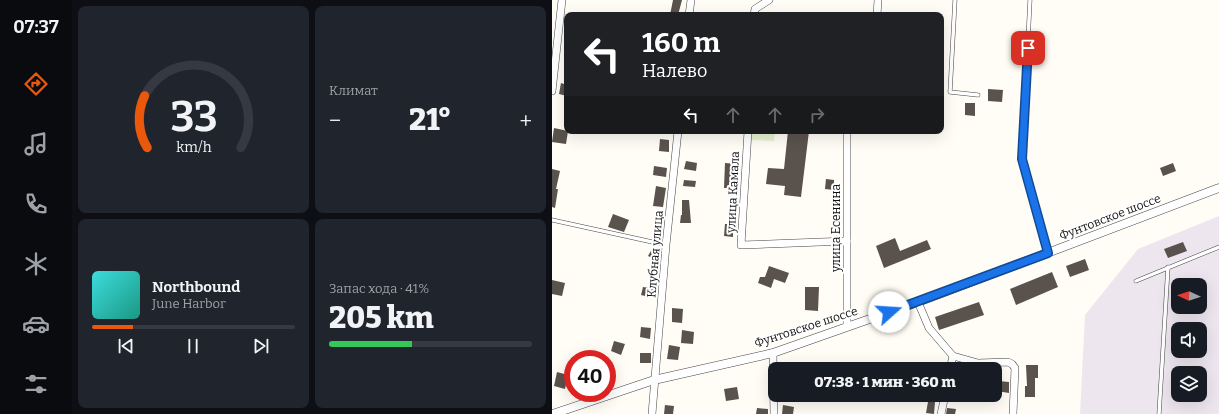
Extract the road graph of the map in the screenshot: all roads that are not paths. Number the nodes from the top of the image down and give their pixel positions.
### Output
1 (562, 0) edge
2 (691, 0) edge
3 (769, 0) edge
4 (878, 0) edge
5 (955, 0) edge
6 (1030, 0) edge
7 (689, 12) edge
8 (754, 12) edge
9 (877, 12) edge
10 (552, 91) edge
11 (978, 95) dead end
12 (678, 134) edge
13 (748, 134) edge
14 (847, 134) edge
15 (1219, 188) edge
16 (552, 220) edge
17 (847, 240) junction
18 (666, 245) junction
19 (1219, 247) edge
20 (1048, 253) junction
21 (1168, 267) junction
22 (1136, 280) dead end
23 (918, 302) junction
24 (847, 326) junction
25 (773, 353) junction
26 (953, 356) junction
27 (952, 362) edge
28 (654, 380) junction
29 (944, 402) edge
30 (553, 414) edge
31 (652, 414) edge
32 (774, 414) edge
33 (941, 414) edge
34 (1013, 414) edge
35 (1159, 414) edge

1 - 10 street
2 - 7 street
3 - 8 street
4 - 9 street
5 - 11 lane
6 - 20 lane
12 - 18 street, Клубная улица
13 - 17 street, улица Камала
14 - 17 street, улица Есенина
15 - 20 street, Фунтовское шоссе
16 - 18 lane
17 - 24 street, улица Есенина
18 - 28 street, Клубная улица
19 - 21 lane
20 - 23 street, Фунтовское шоссе
21 - 22 lane
21 - 35 lane
23 - 24 street, Фунтовское шоссе
23 - 26 street
24 - 25 street, Фунтовское шоссе
25 - 28 street, Фунтовское шоссе
25 - 32 street
26 - 27 street
26 - 34 street
28 - 30 street, Фунтовское шоссе
28 - 31 street, Клубная улица
29 - 33 street

